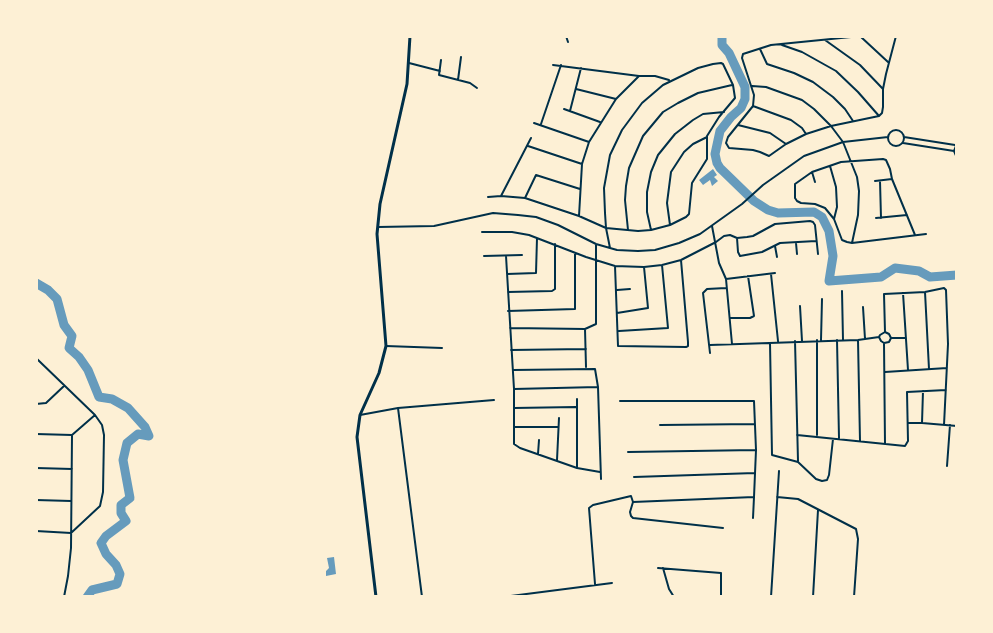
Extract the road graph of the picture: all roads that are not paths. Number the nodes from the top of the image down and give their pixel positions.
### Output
1 (410, 36) edge
2 (566, 36) edge
3 (861, 36) edge
4 (896, 36) edge
5 (825, 40) junction
6 (568, 42) dead end
7 (781, 45) junction
8 (760, 49) junction
9 (461, 57) dead end
10 (442, 60) dead end
11 (888, 62) junction
12 (409, 63) junction
13 (553, 65) dead end
14 (561, 65) junction
15 (581, 68) junction
16 (440, 71) junction
17 (639, 76) junction
18 (458, 80) junction
19 (670, 81) junction
20 (733, 85) junction
21 (751, 86) junction
22 (478, 88) dead end
23 (576, 89) junction
24 (884, 89) junction
25 (616, 99) junction
26 (753, 106) junction
27 (564, 109) dead end
28 (570, 111) junction
29 (724, 112) junction
30 (879, 116) junction
31 (600, 122) junction
32 (854, 122) junction
33 (534, 123) dead end
34 (541, 124) junction
35 (738, 125) junction
36 (831, 126) junction
37 (806, 134) junction
38 (708, 136) junction
39 (904, 136) junction
40 (888, 137) junction
41 (531, 138) dead end
42 (589, 142) junction
43 (843, 142) junction
44 (903, 142) junction
45 (786, 144) junction
46 (956, 144) edge
47 (528, 146) junction
48 (954, 151) junction
49 (957, 158) edge
50 (850, 160) junction
51 (582, 164) junction
52 (830, 166) junction
53 (812, 172) junction
54 (892, 179) junction
55 (875, 181) dead end
56 (880, 181) junction
57 (815, 182) dead end
58 (580, 189) junction
59 (500, 196) junction
60 (488, 197) dead end
61 (525, 198) junction
62 (907, 215) junction
63 (579, 216) junction
64 (876, 218) dead end
65 (881, 218) junction
66 (834, 219) junction
67 (670, 225) junction
68 (712, 226) junction
69 (378, 227) junction
70 (606, 228) junction
71 (628, 230) junction
72 (650, 230) junction
73 (482, 232) dead end
74 (926, 234) dead end
75 (915, 235) junction
76 (537, 238) junction
77 (737, 238) junction
78 (816, 241) junction
79 (716, 242) junction
80 (852, 242) junction
81 (796, 243) junction
82 (555, 244) junction
83 (596, 244) junction
84 (775, 246) junction
85 (610, 248) junction
86 (575, 253) junction
87 (797, 254) dead end
88 (818, 254) dead end
89 (522, 255) dead end
90 (484, 256) dead end
91 (506, 256) junction
92 (778, 256) dead end
93 (595, 260) junction
94 (680, 260) junction
95 (615, 266) junction
96 (662, 266) junction
97 (644, 268) junction
98 (775, 273) dead end
99 (507, 274) junction
100 (771, 274) junction
101 (748, 276) junction
102 (726, 279) junction
103 (727, 288) junction
104 (630, 289) dead end
105 (617, 290) junction
106 (842, 291) dead end
107 (508, 292) junction
108 (903, 292) junction
109 (926, 292) junction
110 (822, 299) dead end
111 (800, 306) dead end
112 (863, 307) dead end
113 (508, 311) junction
114 (617, 313) junction
115 (730, 318) junction
116 (509, 328) junction
117 (585, 330) junction
118 (618, 330) junction
119 (885, 332) junction
120 (879, 338) junction
121 (891, 338) junction
122 (906, 338) junction
123 (864, 339) junction
124 (816, 340) junction
125 (822, 340) junction
126 (837, 340) junction
127 (843, 340) junction
128 (858, 340) junction
129 (795, 341) junction
130 (802, 341) junction
131 (778, 342) junction
132 (770, 343) junction
133 (884, 343) junction
134 (732, 344) junction
135 (710, 345) junction
136 (386, 346) junction
137 (442, 348) dead end
138 (586, 349) junction
139 (511, 350) junction
140 (710, 353) dead end
141 (36, 358) edge
142 (586, 368) junction
143 (947, 368) junction
144 (929, 369) junction
145 (512, 370) junction
146 (908, 370) junction
147 (885, 372) junction
148 (64, 385) junction
149 (598, 387) junction
150 (514, 389) junction
151 (946, 390) junction
152 (923, 391) junction
153 (577, 399) dead end
154 (494, 400) dead end
155 (620, 401) dead end
156 (36, 404) edge
157 (576, 407) junction
158 (398, 408) junction
159 (514, 408) junction
160 (95, 415) junction
161 (360, 415) junction
162 (559, 418) dead end
163 (908, 423) junction
164 (922, 423) junction
165 (755, 424) junction
166 (660, 425) dead end
167 (944, 425) junction
168 (950, 425) junction
169 (957, 426) edge
170 (514, 427) junction
171 (558, 427) junction
172 (36, 434) edge
173 (72, 435) junction
174 (797, 435) junction
175 (816, 436) junction
176 (839, 439) junction
177 (539, 440) dead end
178 (833, 440) junction
179 (860, 441) junction
180 (886, 444) junction
181 (756, 450) junction
182 (628, 452) dead end
183 (538, 454) junction
184 (557, 461) junction
185 (798, 462) junction
186 (947, 466) dead end
187 (36, 468) edge
188 (72, 468) junction
189 (577, 468) junction
190 (779, 471) dead end
191 (600, 472) junction
192 (754, 473) junction
193 (634, 477) dead end
194 (601, 479) dead end
195 (754, 497) junction
196 (777, 497) junction
197 (36, 500) edge
198 (71, 500) junction
199 (633, 502) junction
200 (818, 510) junction
201 (753, 518) dead end
202 (723, 528) dead end
203 (36, 531) edge
204 (71, 533) junction
205 (658, 568) dead end
206 (663, 568) junction
207 (595, 584) junction
208 (612, 584) dead end
209 (64, 597) edge
210 (376, 597) edge
211 (422, 597) edge
212 (503, 597) edge
213 (674, 597) edge
214 (721, 597) edge
215 (771, 597) edge
216 (813, 597) edge
217 (854, 597) edge

1 - 12 main road
2 - 6 street
3 - 5 street
3 - 11 street
4 - 11 street
5 - 7 street
5 - 24 street
7 - 8 street
7 - 30 street
8 - 21 street
8 - 32 street
9 - 18 street
10 - 16 street
11 - 24 street
12 - 16 street
12 - 69 main road
13 - 14 street
14 - 15 street
14 - 34 street
15 - 17 street
15 - 23 street
16 - 18 street
17 - 19 street
17 - 25 street
18 - 22 street
19 - 20 street
19 - 70 street
20 - 29 street
20 - 71 street
21 - 26 street
21 - 36 street
23 - 25 street
23 - 28 street
24 - 30 street
25 - 31 street
26 - 35 street
26 - 37 street
27 - 28 street
28 - 31 street
29 - 38 street
29 - 72 street
30 - 32 street
31 - 42 street
32 - 36 street
33 - 34 street
34 - 42 street
35 - 45 street
35 - 45 street
36 - 37 street
36 - 43 street
37 - 45 street
38 - 67 street
38 - 67 street
39 - 40 street
39 - 44 street
39 - 46 street
40 - 43 street
40 - 44 street
41 - 47 street
42 - 51 street
43 - 50 street
43 - 68 street
44 - 48 street
46 - 48 street
47 - 51 street
47 - 59 street
48 - 49 street
50 - 52 street
50 - 54 street
50 - 80 street
51 - 58 street
52 - 53 street
52 - 66 street
53 - 57 street
53 - 66 street
54 - 56 street
54 - 62 street
55 - 56 street
56 - 65 street
58 - 61 street
58 - 63 street
59 - 60 street
59 - 61 street
61 - 63 street
62 - 65 street
62 - 75 street
63 - 70 street
64 - 65 street
66 - 80 street
67 - 72 street
68 - 79 street
68 - 85 street
69 - 83 street
69 - 136 main road
70 - 71 street
70 - 85 street
71 - 72 street
73 - 76 street
74 - 75 street
75 - 80 street
76 - 82 street
76 - 99 street
77 - 78 street
77 - 79 street
77 - 84 street
78 - 81 street
78 - 88 street
79 - 94 street
79 - 102 street
81 - 84 street
81 - 87 street
82 - 86 street
82 - 107 street
83 - 85 street
83 - 93 street
84 - 92 street
86 - 93 street
86 - 113 street
89 - 91 street
90 - 91 street
91 - 99 street
93 - 95 street
93 - 117 street
94 - 96 street
94 - 118 street
95 - 97 street
95 - 105 street
96 - 97 street
96 - 118 street
97 - 114 street
98 - 100 street
99 - 107 street
100 - 101 street
100 - 131 street
101 - 102 street
101 - 115 street
102 - 103 street
103 - 115 street
103 - 135 street
104 - 105 street
105 - 114 street
106 - 127 street
107 - 113 street
108 - 109 street
108 - 119 street
108 - 122 street
109 - 143 street
109 - 144 street
110 - 125 street
111 - 130 street
112 - 123 street
113 - 116 street
114 - 118 street
115 - 134 street
116 - 117 street
116 - 139 street
117 - 138 street
119 - 120 street
119 - 121 street
120 - 123 street
120 - 133 street
121 - 122 street
121 - 133 street
122 - 146 street
123 - 128 street
124 - 125 street
124 - 130 street
124 - 175 street
125 - 126 street
126 - 127 street
126 - 176 street
127 - 128 street
128 - 179 street
129 - 130 street
129 - 131 street
129 - 174 street
131 - 132 street
132 - 134 street
132 - 185 street
133 - 147 street
134 - 135 street
135 - 140 street
136 - 137 street
136 - 161 main road
138 - 139 street
138 - 142 street
139 - 145 street
141 - 148 street
142 - 145 street
142 - 149 street
143 - 144 street
143 - 151 street
144 - 146 street
145 - 150 street
146 - 147 street
147 - 180 street
148 - 156 street
148 - 160 street
149 - 150 street
149 - 191 street
150 - 159 street
151 - 152 street
151 - 167 street
152 - 163 street
152 - 164 street
153 - 157 street
154 - 158 street
155 - 165 street
157 - 159 street
157 - 189 street
158 - 161 street
158 - 211 street
159 - 170 street
160 - 173 street
160 - 204 street
161 - 210 main road
162 - 171 street
163 - 164 street
163 - 180 street
164 - 167 street
165 - 166 street
165 - 181 street
167 - 168 street
168 - 169 street
168 - 186 street
170 - 171 street
170 - 183 street
171 - 184 street
172 - 173 street
173 - 188 street
174 - 175 street
174 - 185 street
175 - 178 street
176 - 178 street
176 - 179 street
177 - 183 street
178 - 185 street
179 - 180 street
181 - 182 street
181 - 192 street
183 - 184 street
184 - 189 street
187 - 188 street
188 - 198 street
189 - 191 street
190 - 196 street
191 - 194 street
192 - 193 street
192 - 195 street
195 - 199 street
195 - 201 street
196 - 200 street
196 - 215 street
197 - 198 street
198 - 204 street
199 - 202 street
199 - 207 street
200 - 216 street
200 - 217 street
203 - 204 street
204 - 209 street
205 - 206 street
206 - 213 street
206 - 214 street
207 - 208 street
207 - 212 street

